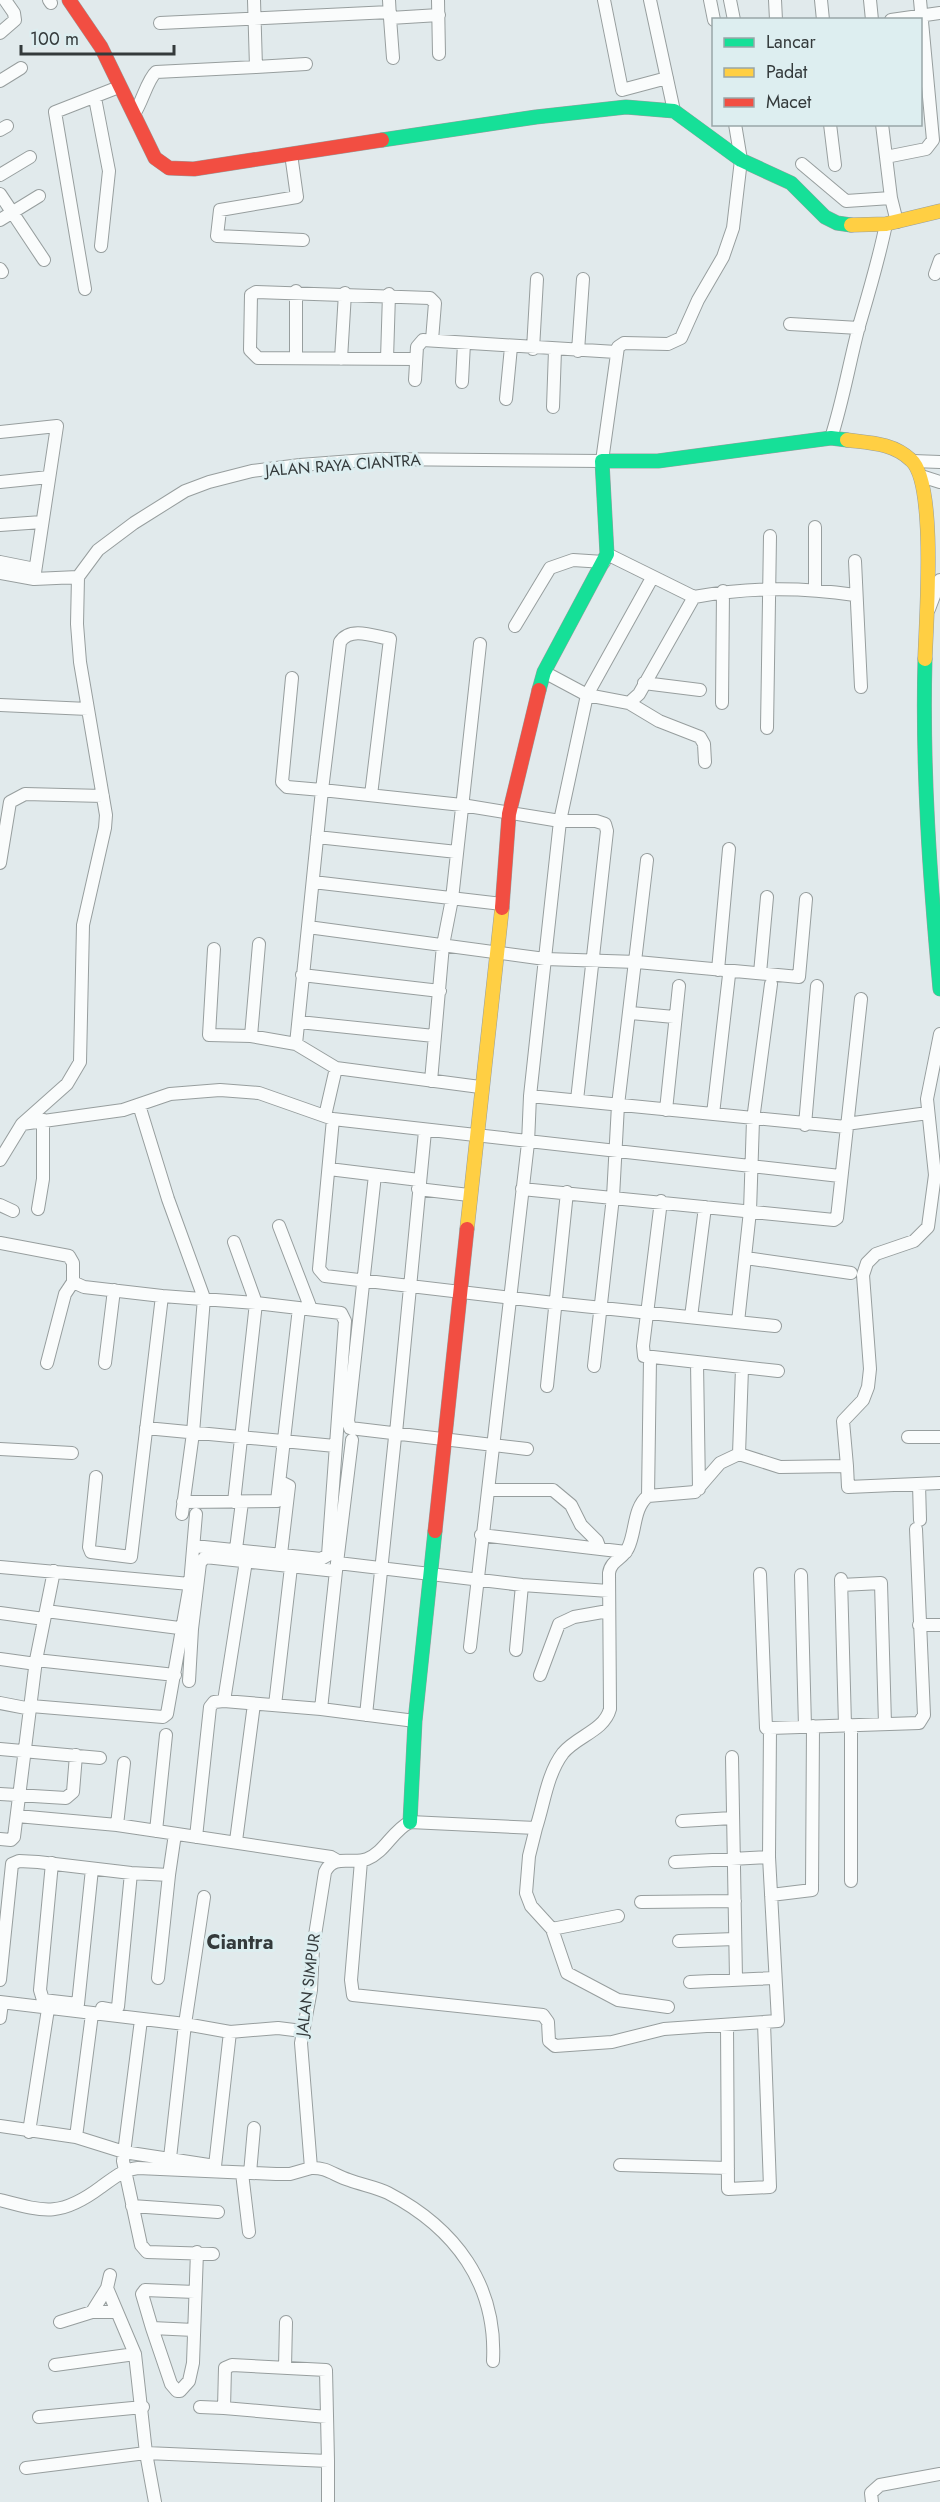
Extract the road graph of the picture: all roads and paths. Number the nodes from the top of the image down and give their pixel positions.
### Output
1 (5, 0) edge
2 (69, 0) edge
3 (254, 0) edge
4 (438, 0) edge
5 (604, 0) edge
6 (650, 0) edge
7 (710, 0) edge
8 (730, 0) edge
9 (775, 0) edge
10 (821, 0) edge
11 (870, 0) edge
12 (920, 0) edge
13 (390, 10) edge
14 (940, 13) edge
15 (439, 15) junction
16 (921, 15) junction
17 (714, 18) edge
18 (734, 18) edge
19 (776, 18) edge
20 (823, 18) edge
21 (872, 18) edge
22 (903, 18) edge
23 (921, 18) edge
24 (254, 20) junction
25 (160, 23) dead end
26 (922, 25) edge
27 (0, 33) edge
28 (439, 54) dead end
29 (393, 58) dead end
30 (306, 64) dead end
31 (21, 68) dead end
32 (256, 68) junction
33 (666, 78) junction
34 (0, 81) edge
35 (121, 90) junction
36 (95, 98) junction
37 (674, 111) junction
38 (133, 113) junction
39 (735, 126) edge
40 (830, 126) edge
41 (882, 126) edge
42 (291, 154) junction
43 (30, 157) dead end
44 (886, 157) junction
45 (741, 160) junction
46 (802, 164) dead end
47 (836, 165) dead end
48 (0, 175) edge
49 (0, 194) edge
50 (39, 196) dead end
51 (891, 198) junction
52 (12, 212) junction
53 (940, 213) edge
54 (0, 220) edge
55 (892, 223) junction
56 (303, 240) dead end
57 (101, 246) dead end
58 (44, 260) dead end
59 (940, 260) edge
60 (935, 274) dead end
61 (537, 279) dead end
62 (583, 279) dead end
63 (85, 289) dead end
64 (296, 291) junction
65 (345, 293) junction
66 (389, 294) junction
67 (790, 324) dead end
68 (859, 327) junction
69 (432, 340) junction
70 (464, 343) junction
71 (511, 347) junction
72 (533, 349) junction
73 (555, 350) junction
74 (578, 351) junction
75 (616, 352) junction
76 (296, 358) junction
77 (387, 358) junction
78 (341, 359) junction
79 (416, 359) junction
80 (415, 380) dead end
81 (462, 382) dead end
82 (506, 399) dead end
83 (553, 407) dead end
84 (0, 432) edge
85 (831, 438) junction
86 (602, 461) junction
87 (914, 461) junction
88 (940, 462) edge
89 (921, 476) junction
90 (49, 477) junction
91 (0, 482) edge
92 (940, 482) edge
93 (42, 522) junction
94 (0, 525) edge
95 (815, 527) dead end
96 (770, 536) dead end
97 (606, 558) junction
98 (855, 561) dead end
99 (0, 562) edge
100 (0, 573) edge
101 (34, 574) junction
102 (78, 577) junction
103 (652, 578) junction
104 (940, 580) edge
105 (769, 589) junction
106 (815, 589) junction
107 (723, 591) junction
108 (855, 595) junction
109 (694, 597) junction
110 (925, 615) junction
111 (515, 626) dead end
112 (480, 645) dead end
113 (544, 672) junction
114 (292, 678) dead end
115 (644, 683) junction
116 (861, 687) dead end
117 (700, 690) dead end
118 (587, 695) junction
119 (629, 703) junction
120 (722, 703) dead end
121 (0, 705) edge
122 (88, 710) junction
123 (767, 728) dead end
124 (705, 762) dead end
125 (322, 790) junction
126 (371, 795) junction
127 (102, 796) junction
128 (5, 801) edge
129 (462, 805) junction
130 (509, 814) junction
131 (560, 821) junction
132 (0, 825) edge
133 (317, 837) junction
134 (729, 849) dead end
135 (457, 852) junction
136 (647, 860) dead end
137 (0, 863) edge
138 (313, 882) junction
139 (936, 891) edge
140 (767, 897) dead end
141 (452, 899) junction
142 (806, 899) dead end
143 (502, 904) junction
144 (308, 927) junction
145 (259, 944) dead end
146 (443, 945) junction
147 (214, 949) dead end
148 (496, 951) junction
149 (544, 959) junction
150 (590, 960) junction
151 (637, 962) junction
152 (723, 973) junction
153 (760, 974) junction
154 (302, 975) junction
155 (771, 984) dead end
156 (679, 986) dead end
157 (817, 986) dead end
158 (940, 989) edge
159 (440, 991) junction
160 (861, 999) dead end
161 (631, 1013) junction
162 (674, 1017) junction
163 (299, 1022) junction
164 (940, 1034) edge
165 (434, 1035) junction
166 (251, 1036) junction
167 (296, 1044) junction
168 (336, 1068) junction
169 (431, 1081) junction
170 (935, 1083) edge
171 (480, 1087) junction
172 (530, 1096) junction
173 (576, 1100) junction
174 (139, 1105) junction
175 (618, 1105) junction
176 (666, 1110) junction
177 (928, 1113) junction
178 (714, 1114) junction
179 (329, 1118) junction
180 (43, 1120) junction
181 (753, 1120) junction
182 (22, 1124) junction
183 (805, 1125) junction
184 (846, 1126) junction
185 (936, 1129) edge
186 (425, 1131) junction
187 (476, 1137) junction
188 (528, 1143) junction
189 (616, 1153) junction
190 (0, 1160) edge
191 (752, 1166) junction
192 (330, 1169) junction
193 (375, 1176) junction
194 (840, 1176) junction
195 (419, 1184) junction
196 (522, 1189) junction
197 (567, 1192) junction
198 (469, 1194) junction
199 (613, 1197) junction
200 (661, 1201) junction
201 (0, 1205) edge
202 (705, 1207) junction
203 (38, 1209) dead end
204 (13, 1211) dead end
205 (750, 1211) junction
206 (279, 1226) dead end
207 (234, 1242) dead end
208 (0, 1243) edge
209 (746, 1258) junction
210 (851, 1273) dead end
211 (73, 1282) junction
212 (364, 1282) junction
213 (408, 1287) junction
214 (114, 1290) junction
215 (459, 1291) junction
216 (162, 1296) junction
217 (508, 1297) junction
218 (204, 1298) junction
219 (256, 1303) junction
220 (554, 1303) junction
221 (601, 1308) junction
222 (305, 1309) junction
223 (646, 1313) junction
224 (691, 1317) junction
225 (738, 1322) junction
226 (775, 1326) dead end
227 (650, 1359) junction
228 (47, 1363) dead end
229 (105, 1363) dead end
230 (696, 1363) junction
231 (594, 1366) dead end
232 (742, 1368) junction
233 (778, 1371) dead end
234 (548, 1386) dead end
235 (146, 1428) junction
236 (193, 1433) junction
237 (395, 1435) junction
238 (444, 1437) junction
239 (908, 1437) dead end
240 (940, 1437) edge
241 (239, 1438) junction
242 (352, 1440) dead end
243 (285, 1441) junction
244 (492, 1444) junction
245 (335, 1446) junction
246 (0, 1449) edge
247 (527, 1449) dead end
248 (72, 1453) dead end
249 (739, 1454) junction
250 (847, 1467) junction
251 (96, 1477) dead end
252 (281, 1482) junction
253 (940, 1483) edge
254 (919, 1484) junction
255 (699, 1489) junction
256 (488, 1490) junction
257 (648, 1496) junction
258 (238, 1502) junction
259 (196, 1514) dead end
260 (482, 1535) junction
261 (194, 1546) junction
262 (236, 1549) junction
263 (600, 1549) junction
264 (626, 1552) junction
265 (246, 1561) junction
266 (287, 1561) junction
267 (337, 1567) junction
268 (0, 1568) edge
269 (383, 1569) junction
270 (54, 1570) junction
271 (760, 1574) dead end
272 (430, 1575) junction
273 (801, 1575) dead end
274 (476, 1579) junction
275 (190, 1584) junction
276 (522, 1585) junction
277 (609, 1591) junction
278 (608, 1611) junction
279 (0, 1613) edge
280 (45, 1615) junction
281 (919, 1625) junction
282 (940, 1625) edge
283 (187, 1629) junction
284 (470, 1647) dead end
285 (516, 1650) dead end
286 (0, 1659) edge
287 (36, 1662) junction
288 (175, 1675) junction
289 (540, 1675) dead end
290 (189, 1682) dead end
291 (224, 1701) junction
292 (0, 1703) edge
293 (254, 1704) junction
294 (275, 1706) junction
295 (31, 1707) junction
296 (321, 1709) junction
297 (366, 1715) junction
298 (415, 1721) junction
299 (885, 1724) junction
300 (848, 1725) junction
301 (809, 1726) junction
302 (770, 1728) junction
303 (166, 1735) dead end
304 (0, 1749) edge
305 (26, 1751) junction
306 (76, 1755) junction
307 (732, 1757) dead end
308 (100, 1758) dead end
309 (124, 1762) dead end
310 (0, 1794) edge
311 (20, 1796) junction
312 (17, 1816) junction
313 (732, 1818) junction
314 (682, 1821) dead end
315 (410, 1822) junction
316 (117, 1825) junction
317 (536, 1828) junction
318 (156, 1831) junction
319 (174, 1834) junction
320 (196, 1837) junction
321 (0, 1839) edge
322 (236, 1841) junction
323 (769, 1857) junction
324 (735, 1858) junction
325 (338, 1861) junction
326 (361, 1861) junction
327 (675, 1862) dead end
328 (52, 1863) junction
329 (92, 1869) junction
330 (131, 1873) junction
331 (169, 1875) junction
332 (851, 1881) dead end
333 (771, 1895) junction
334 (204, 1897) dead end
335 (735, 1901) junction
336 (641, 1902) dead end
337 (618, 1917) dead end
338 (552, 1929) junction
339 (735, 1939) junction
340 (679, 1941) dead end
341 (158, 1978) dead end
342 (736, 1978) junction
343 (775, 1978) junction
344 (0, 1980) edge
345 (690, 1982) dead end
346 (1, 2002) edge
347 (78, 2004) junction
348 (668, 2007) dead end
349 (48, 2009) junction
350 (92, 2014) junction
351 (0, 2018) edge
352 (141, 2020) junction
353 (764, 2023) junction
354 (185, 2024) junction
355 (727, 2025) junction
356 (303, 2031) junction
357 (230, 2032) junction
358 (0, 2126) edge
359 (255, 2128) dead end
360 (29, 2132) junction
361 (76, 2137) junction
362 (124, 2152) junction
363 (170, 2158) junction
364 (620, 2165) dead end
365 (311, 2168) junction
366 (728, 2168) junction
367 (124, 2171) junction
368 (246, 2173) junction
369 (0, 2200) edge
370 (132, 2206) junction
371 (218, 2212) dead end
372 (249, 2232) dead end
373 (197, 2252) junction
374 (213, 2254) dead end
375 (195, 2292) junction
376 (92, 2312) junction
377 (116, 2312) junction
378 (60, 2322) dead end
379 (286, 2322) dead end
380 (152, 2328) junction
381 (194, 2330) junction
382 (135, 2354) junction
383 (493, 2361) dead end
384 (55, 2365) dead end
385 (285, 2367) junction
386 (143, 2407) junction
387 (200, 2407) dead end
388 (224, 2408) junction
389 (39, 2417) dead end
390 (327, 2417) junction
391 (146, 2453) junction
392 (328, 2461) junction
393 (26, 2468) dead end
394 (940, 2474) edge
395 (155, 2502) edge
396 (328, 2502) edge
397 (872, 2502) edge

1 - 27 street
2 - 35 street
3 - 24 street
4 - 15 street
5 - 33 street
6 - 33 street
7 - 17 street
8 - 18 street
9 - 19 street
10 - 20 street
11 - 21 street
12 - 16 street
13 - 15 street
13 - 24 street
13 - 29 street
14 - 16 street
15 - 28 street
16 - 22 street
16 - 23 street
24 - 25 street
24 - 32 street
26 - 44 street
30 - 32 street
31 - 34 street
32 - 38 street
33 - 37 street
35 - 36 street
35 - 38 street
36 - 57 street
36 - 63 street
37 - 42 street
37 - 45 street
38 - 42 street
39 - 45 street
40 - 47 street
41 - 44 street
42 - 56 street
43 - 48 street
44 - 51 street
45 - 55 street
45 - 75 street
46 - 51 street
49 - 52 street
50 - 52 street
51 - 55 street
52 - 54 street
52 - 58 street
53 - 55 street
55 - 68 street
59 - 60 street
61 - 72 street
62 - 74 street
64 - 65 street
64 - 76 street
64 - 76 street
65 - 66 street
65 - 78 street
66 - 69 street
66 - 77 street
67 - 68 street
68 - 85 street
69 - 70 street
69 - 79 street
70 - 71 street
70 - 81 street
71 - 72 street
71 - 82 street
72 - 73 street
73 - 74 street
73 - 83 street
74 - 75 street
75 - 86 street
76 - 78 street
77 - 78 street
77 - 79 street
79 - 80 street
84 - 90 street
85 - 86 street
85 - 87 street
86 - 97 street
86 - 102 street, JALAN RAYA CIANTRA
87 - 88 street
87 - 89 street
89 - 92 street
89 - 110 street
90 - 91 street
90 - 93 street
93 - 94 street
93 - 101 street
95 - 106 street
96 - 105 street
97 - 103 street
97 - 111 street
97 - 113 street
98 - 108 street
99 - 101 street
100 - 101 street
101 - 102 street
102 - 122 street
103 - 109 street
103 - 118 street
104 - 110 street
105 - 106 street
105 - 107 street
105 - 123 street
106 - 108 street
107 - 109 street
107 - 120 street
108 - 116 street
109 - 115 street
110 - 139 street
112 - 129 street
113 - 118 street
113 - 130 street
114 - 125 street
115 - 117 street
115 - 119 street
118 - 119 street
118 - 131 street
119 - 124 street
121 - 122 street
122 - 127 street
125 - 126 street
125 - 126 street
125 - 133 street
126 - 129 street
127 - 128 street
127 - 182 street
128 - 132 street
128 - 137 street
129 - 130 street
129 - 135 street
130 - 131 street
130 - 143 street
131 - 149 street
131 - 150 street
133 - 135 street
133 - 138 street
134 - 152 street
135 - 141 street
136 - 151 street
138 - 141 street
138 - 144 street
139 - 158 street
140 - 153 street
141 - 143 street
141 - 146 street
142 - 153 street
143 - 148 street
144 - 146 street
144 - 154 street
145 - 166 street
146 - 148 street
146 - 159 street
147 - 166 street
148 - 149 street
148 - 171 street
149 - 150 street
149 - 172 street
150 - 151 street
150 - 173 street
151 - 152 street
151 - 161 street
152 - 153 street
152 - 178 street
154 - 159 street
154 - 163 street
155 - 181 street
156 - 162 street
157 - 183 street
159 - 165 street
160 - 184 street
161 - 162 street
161 - 175 street
162 - 176 street
163 - 165 street
163 - 167 street
164 - 170 street
165 - 169 street
166 - 167 street
167 - 168 street
168 - 169 street
168 - 179 street
169 - 171 street
170 - 177 street
171 - 187 street
172 - 173 street
172 - 188 street
173 - 175 street
174 - 179 street
174 - 180 street
174 - 218 street
175 - 176 street
175 - 189 street
176 - 178 street
177 - 184 street
177 - 185 street
178 - 181 street
179 - 186 street
179 - 192 street
180 - 182 street
180 - 203 street
181 - 183 street
181 - 191 street
182 - 190 street
183 - 184 street
184 - 194 street
185 - 250 street
186 - 187 street
186 - 195 street
187 - 188 street
187 - 198 street
188 - 189 street
188 - 196 street
189 - 191 street
189 - 199 street
191 - 194 street
191 - 205 street
192 - 193 street
192 - 212 street
193 - 195 street
193 - 212 street
194 - 205 street
195 - 198 street
195 - 213 street
196 - 197 street
196 - 217 street
197 - 199 street
197 - 220 street
198 - 215 street
199 - 200 street
199 - 221 street
200 - 202 street
200 - 223 street
201 - 204 street
202 - 205 street
202 - 224 street
205 - 209 street
206 - 222 street
207 - 219 street
208 - 211 street
209 - 210 street
209 - 225 street
211 - 214 street
211 - 228 street
212 - 213 street
212 - 237 street
213 - 215 street
213 - 237 street
214 - 216 street
214 - 229 street
215 - 217 street
215 - 238 street
216 - 218 street
216 - 235 street
217 - 220 street
217 - 244 street
218 - 219 street
218 - 236 street
219 - 222 street
219 - 241 street
220 - 221 street
220 - 234 street
221 - 223 street
221 - 231 street
222 - 243 street
222 - 245 street
223 - 224 street
223 - 227 street
224 - 225 street
225 - 226 street
227 - 230 street
227 - 257 street
230 - 232 street
230 - 255 street
232 - 233 street
232 - 249 street
235 - 236 street
235 - 251 street
236 - 241 street
236 - 258 street
237 - 238 street
237 - 269 street
238 - 244 street
238 - 272 street
239 - 240 street
241 - 243 street
241 - 258 street
242 - 267 street
243 - 245 street
243 - 252 street
244 - 247 street
244 - 256 street
245 - 266 street
246 - 248 street
249 - 250 street
249 - 255 street
250 - 254 street
252 - 258 street
252 - 266 street
253 - 254 street
254 - 281 street
255 - 257 street
256 - 260 street
256 - 263 street
257 - 264 street
258 - 262 street
259 - 261 street
260 - 263 street
260 - 274 street
261 - 262 street
261 - 275 street
262 - 266 street
263 - 264 street
264 - 277 street
265 - 266 street
265 - 283 street
265 - 291 street
266 - 267 street
266 - 294 street
267 - 269 street
267 - 296 street
268 - 270 street
269 - 272 street
269 - 297 street
270 - 275 street
270 - 280 street
271 - 302 street
272 - 274 street
272 - 298 street
273 - 301 street
274 - 276 street
274 - 284 street
275 - 283 street
276 - 277 street
276 - 285 street
277 - 278 street
278 - 289 street
278 - 317 street
279 - 280 street
280 - 283 street
280 - 287 street
281 - 282 street
281 - 299 street
283 - 288 street
283 - 290 street
286 - 287 street
287 - 288 street
287 - 295 street
288 - 295 street
291 - 293 street
291 - 320 street
292 - 295 street
293 - 294 street
293 - 322 street
294 - 296 street
295 - 305 street
296 - 297 street
297 - 298 street
298 - 315 street
299 - 300 street
299 - 300 street
300 - 301 street
300 - 332 street
301 - 302 street
301 - 333 street
302 - 323 street
303 - 318 street
304 - 305 street
305 - 306 street
305 - 311 street
306 - 308 street
306 - 311 street
307 - 313 street
309 - 316 street
310 - 311 street
311 - 312 street
312 - 316 street
312 - 321 street
313 - 314 street
313 - 324 street
315 - 317 street
315 - 326 street
316 - 318 street
317 - 338 street
318 - 319 street
319 - 320 street
319 - 331 street
320 - 322 street
322 - 325 street
323 - 324 street
323 - 333 street
324 - 327 street
324 - 335 street
325 - 326 street
325 - 356 street, JALAN SIMPUR
326 - 355 street
328 - 329 street
328 - 344 street
328 - 347 street
329 - 330 street
329 - 347 street
330 - 331 street
330 - 347 street
331 - 341 street
333 - 343 street
334 - 354 street
335 - 336 street
335 - 339 street
337 - 338 street
338 - 348 street
339 - 340 street
339 - 342 street
342 - 343 street
342 - 345 street
343 - 353 street
346 - 349 street
346 - 351 street
349 - 350 street
349 - 360 street
350 - 352 street
350 - 361 street
352 - 354 street
352 - 362 street
353 - 355 street
353 - 366 street
354 - 357 street
354 - 363 street
355 - 366 street
356 - 357 street
356 - 365 street, JALAN SIMPUR
357 - 363 street
358 - 360 street
359 - 368 street
360 - 361 street
361 - 362 street
362 - 363 street
362 - 367 street
364 - 366 street
365 - 368 street
365 - 383 street
367 - 368 street
367 - 369 street
367 - 370 street
368 - 372 street
370 - 371 street
370 - 373 street
373 - 374 street
373 - 375 street
375 - 380 street
375 - 381 street
376 - 377 street
376 - 377 street
376 - 378 street
377 - 382 street
379 - 385 street
380 - 381 street
380 - 381 street
382 - 384 street
382 - 386 street
385 - 388 street
385 - 390 street
386 - 389 street
386 - 391 street
387 - 388 street
388 - 390 street
390 - 392 street
391 - 392 street
391 - 393 street
391 - 395 street
392 - 396 street
394 - 397 street

